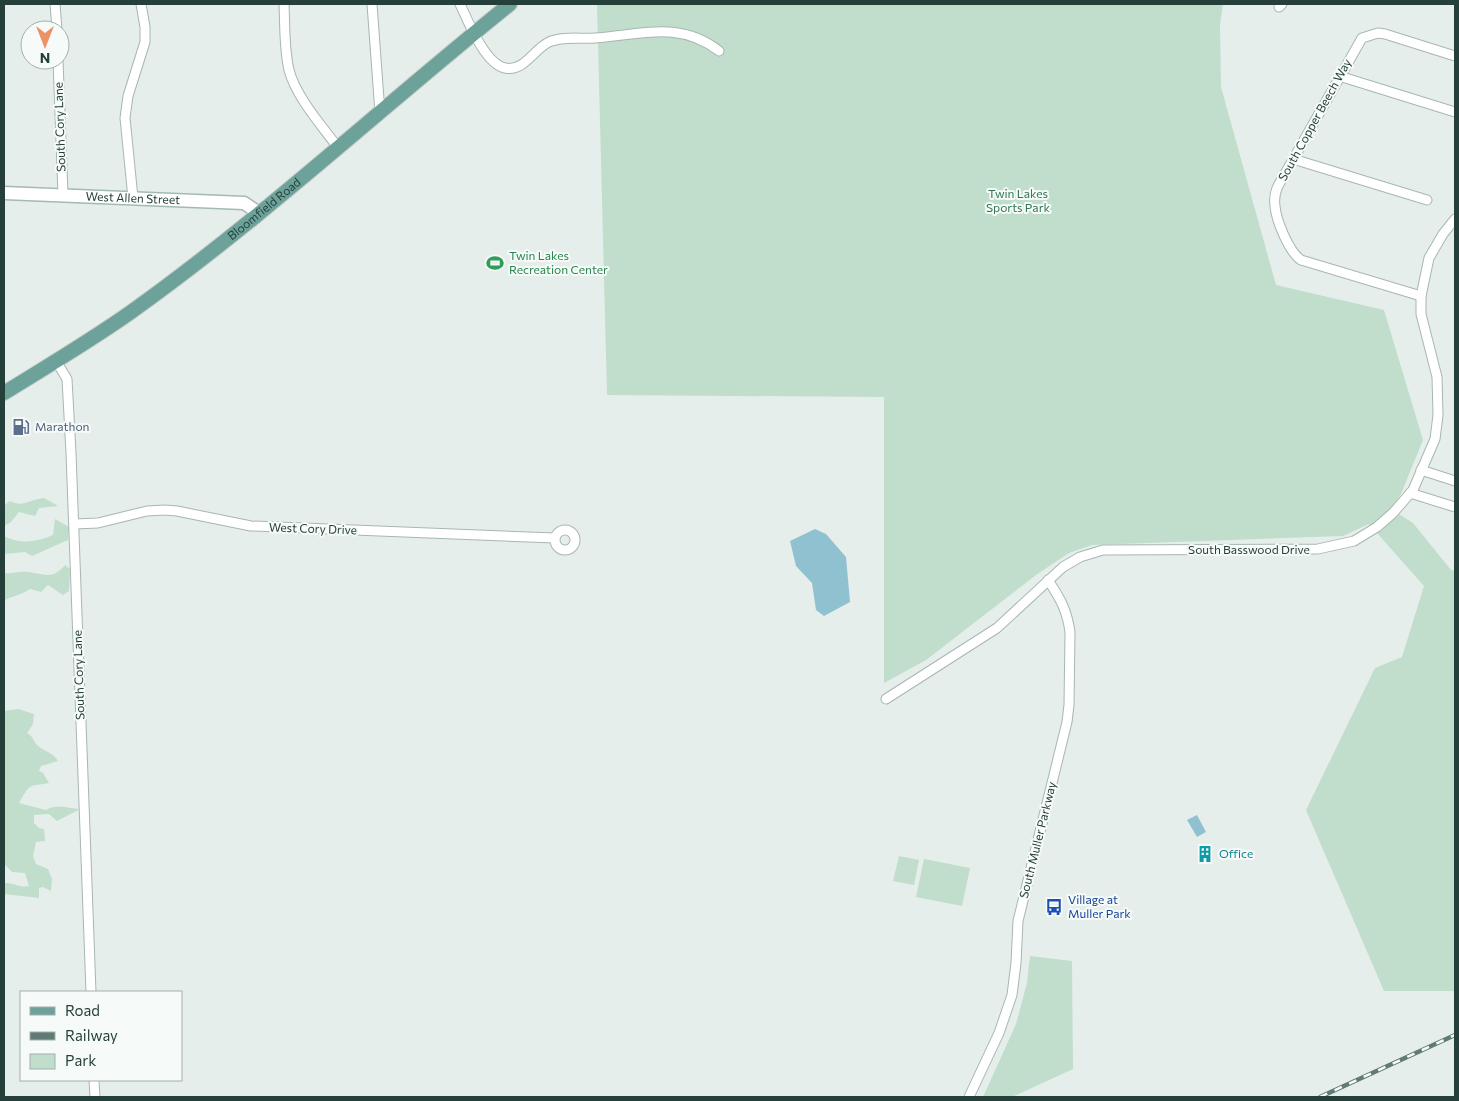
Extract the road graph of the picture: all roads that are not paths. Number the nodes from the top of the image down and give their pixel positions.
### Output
1 (56, 4) edge
2 (141, 4) edge
3 (284, 4) edge
4 (372, 4) edge
5 (460, 4) edge
6 (510, 4) edge
7 (57, 20) edge
8 (474, 32) junction
9 (719, 51) dead end
10 (1455, 56) edge
11 (58, 70) edge
12 (1339, 76) junction
13 (1455, 112) edge
14 (380, 113) junction
15 (339, 149) junction
16 (1293, 159) junction
17 (4, 193) edge
18 (63, 195) junction
19 (133, 198) junction
20 (1426, 200) dead end
21 (259, 213) junction
22 (1455, 220) edge
23 (1421, 296) junction
24 (56, 361) junction
25 (4, 393) edge
26 (1421, 470) junction
27 (1455, 481) edge
28 (1410, 493) junction
29 (1455, 507) edge
30 (74, 524) junction
31 (555, 538) dead end
32 (1048, 580) junction
33 (886, 699) dead end
34 (91, 991) edge
35 (94, 1081) edge
36 (95, 1097) edge
37 (969, 1097) edge

1 - 7 street
2 - 19 street
3 - 15 street
4 - 14 street
5 - 8 street
6 - 8 main road, Bloomfield Road
8 - 9 street
8 - 14 main road, Bloomfield Road
10 - 12 street, South Copper Beech Way
11 - 18 street, South Cory Lane
12 - 13 street
12 - 16 street, South Copper Beech Way
14 - 15 main road, Bloomfield Road
15 - 21 main road, Bloomfield Road
16 - 20 street
16 - 23 street, South Copper Beech Way
17 - 18 street, West Allen Street
18 - 19 street, West Allen Street
19 - 21 street, West Allen Street
21 - 24 main road, Bloomfield Road
22 - 23 street, South Basswood Drive
23 - 26 street, South Basswood Drive
24 - 25 main road, Bloomfield Road
24 - 30 street, South Cory Lane
26 - 27 street
26 - 28 street, South Basswood Drive
28 - 29 street
28 - 32 street, South Basswood Drive
30 - 31 street, West Cory Drive
30 - 34 street, South Cory Lane
32 - 33 street, South Basswood Drive
32 - 37 street, South Muller Parkway
35 - 36 street

